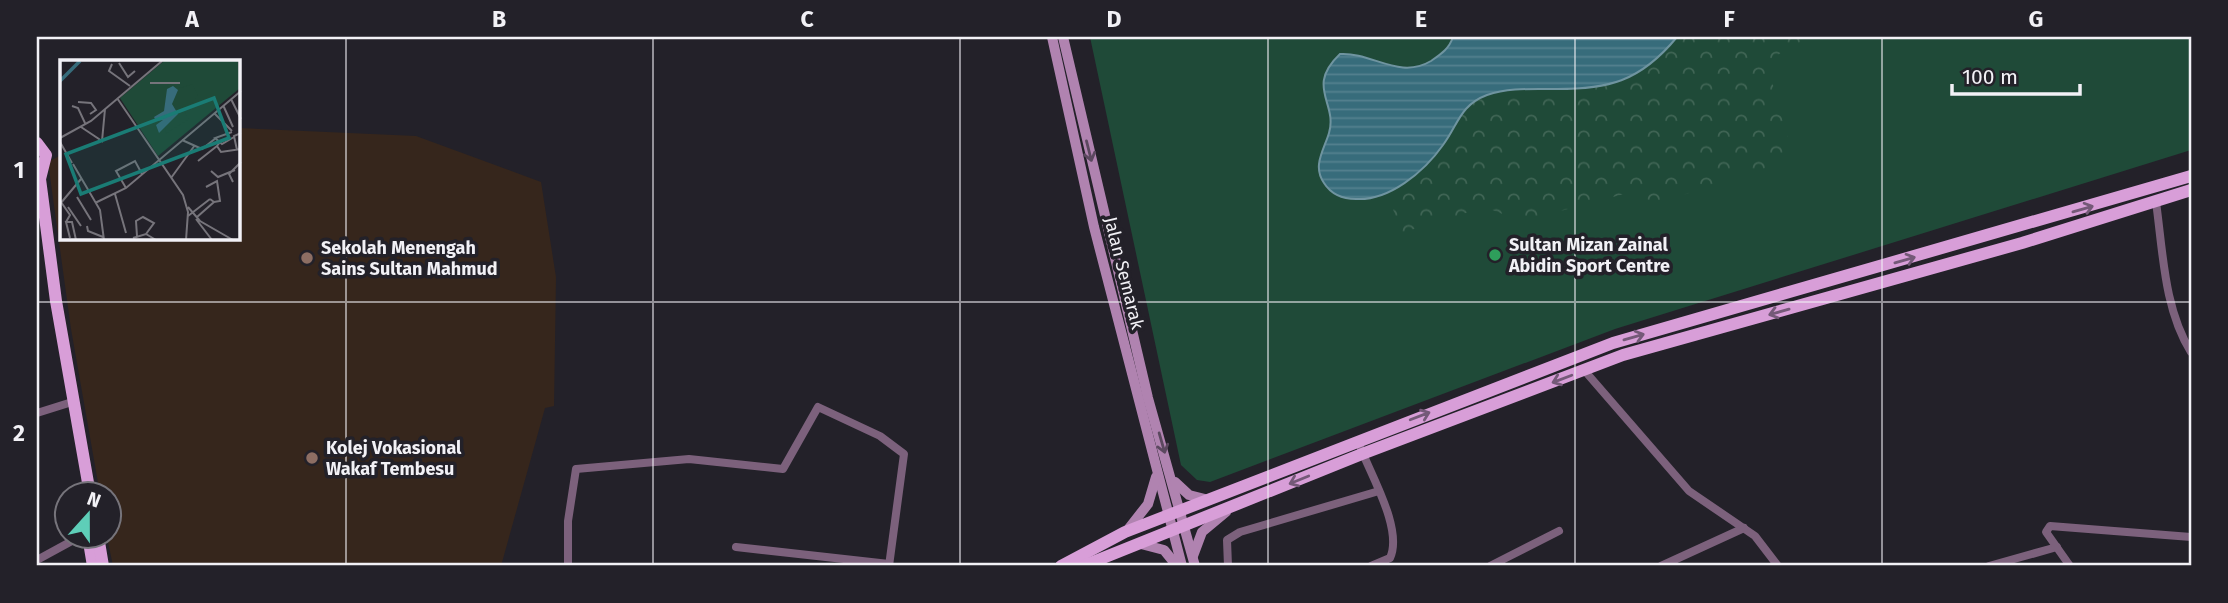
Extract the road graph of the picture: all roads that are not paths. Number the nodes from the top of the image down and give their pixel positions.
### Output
1 (1052, 37) edge
2 (1063, 37) edge
3 (37, 142) edge
4 (40, 167) edge
5 (2191, 176) edge
6 (2191, 190) edge
7 (2156, 202) junction
8 (37, 213) edge
9 (2191, 352) edge
10 (1584, 370) junction
11 (69, 403) junction
12 (37, 412) edge
13 (1357, 440) junction
14 (1363, 454) junction
15 (1157, 474) junction
16 (1172, 477) junction
17 (79, 480) edge
18 (87, 480) edge
19 (1379, 491) junction
20 (1210, 500) junction
21 (1234, 506) junction
22 (1182, 511) junction
23 (1168, 516) junction
24 (1185, 526) junction
25 (1744, 528) junction
26 (1172, 531) junction
27 (1559, 531) dead end
28 (1125, 532) junction
29 (2191, 537) edge
30 (1139, 544) junction
31 (736, 547) dead end
32 (2057, 547) junction
33 (56, 550) edge
34 (37, 560) edge
35 (1194, 561) edge
36 (889, 565) edge
37 (568, 566) edge
38 (1061, 566) edge
39 (1083, 566) edge
40 (1180, 566) edge
41 (1228, 566) edge
42 (1371, 566) edge
43 (1490, 566) edge
44 (1661, 566) edge
45 (1778, 566) edge
46 (1989, 566) edge
47 (2070, 566) edge

1 - 15 main road, Jalan Semarak
2 -> 16 main road, Jalan Semarak
3 - 4 main road
4 - 11 main road
13 -> 5 main road
6 - 7 main road
7 - 9 street
7 -> 10 main road
8 - 11 main road
10 -> 14 main road
10 - 25 street
11 - 12 street
11 - 17 main road
11 - 18 main road
13 - 14 street
13 - 20 main road
14 - 19 street
14 -> 21 main road
15 - 23 main road, Jalan Semarak
15 - 28 main road
16 - 20 main road
16 - 22 main road, Jalan Semarak
19 - 41 street
19 - 42 street
20 - 22 main road
21 - 24 main road
21 - 35 main road
22 - 23 main road
22 - 24 main road, Jalan Semarak
23 - 26 main road, Jalan Semarak
23 - 28 main road
24 - 26 main road
24 - 35 main road, Jalan Semarak
25 - 44 street
25 - 45 street
26 - 30 main road
26 - 40 main road, Jalan Semarak
27 - 43 street
28 - 38 main road
29 - 32 street
30 - 39 main road
30 - 40 main road
31 - 36 street
32 - 46 street
32 - 47 street
33 - 34 street
36 - 37 street

